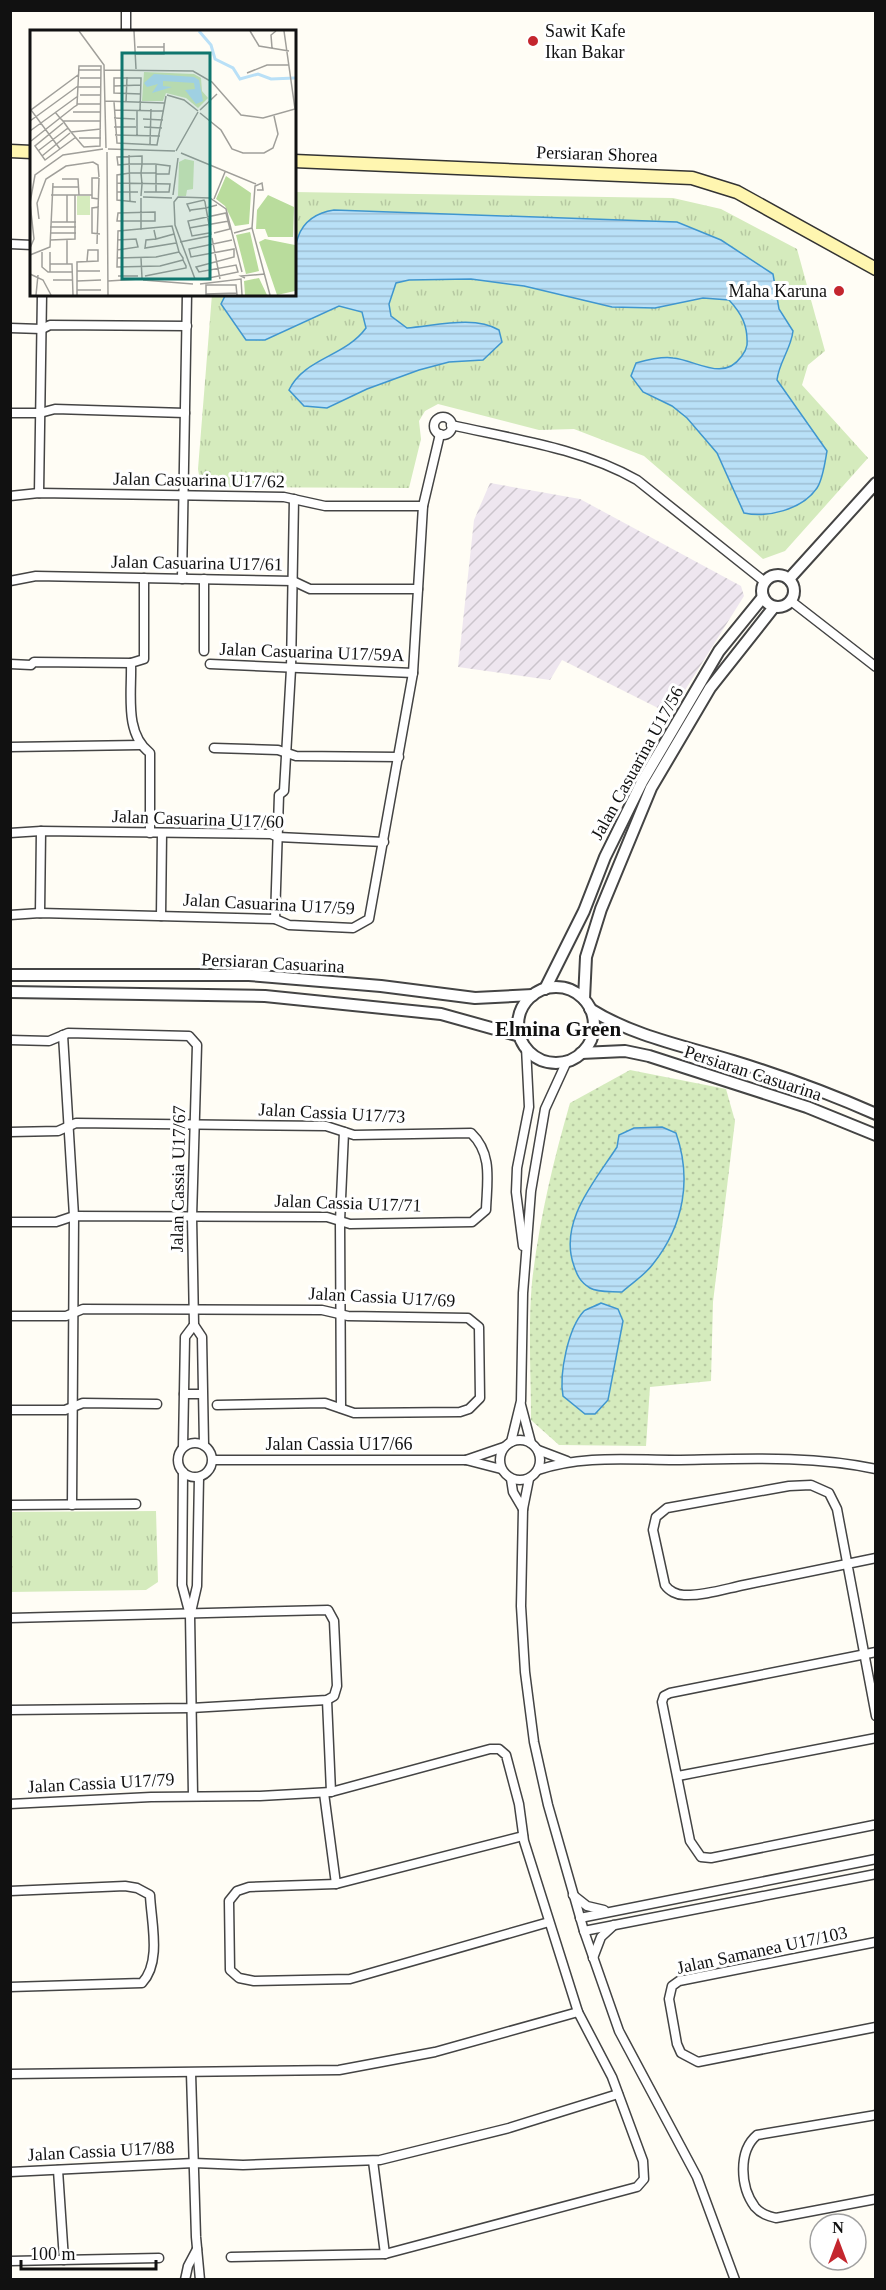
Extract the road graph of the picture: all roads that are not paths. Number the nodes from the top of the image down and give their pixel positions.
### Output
1 (126, 10) edge
2 (126, 30) edge
3 (10, 151) edge
4 (30, 152) edge
5 (296, 161) edge
6 (10, 244) edge
7 (30, 245) edge
8 (876, 269) edge
9 (42, 296) edge
10 (187, 296) edge
11 (187, 326) junction
12 (10, 328) edge
13 (42, 329) junction
14 (10, 413) edge
15 (40, 413) junction
16 (185, 413) junction
17 (451, 425) junction
18 (440, 434) junction
19 (876, 483) edge
20 (39, 493) junction
21 (183, 494) junction
22 (10, 496) edge
23 (294, 499) junction
24 (423, 506) junction
25 (144, 578) junction
26 (182, 579) junction
27 (204, 579) junction
28 (789, 579) junction
29 (10, 581) edge
30 (292, 581) junction
31 (765, 582) junction
32 (418, 589) junction
33 (763, 597) junction
34 (791, 601) junction
35 (774, 607) junction
36 (204, 651) dead end
37 (131, 663) junction
38 (10, 664) edge
39 (210, 664) dead end
40 (876, 667) edge
41 (291, 669) junction
42 (413, 673) junction
43 (140, 745) junction
44 (10, 747) edge
45 (214, 748) dead end
46 (285, 752) junction
47 (399, 757) junction
48 (41, 831) junction
49 (10, 833) edge
50 (150, 833) junction
51 (162, 833) junction
52 (278, 837) junction
53 (384, 842) junction
54 (40, 914) junction
55 (10, 915) edge
56 (161, 916) junction
57 (275, 919) junction
58 (10, 975) edge
59 (545, 989) junction
60 (10, 992) edge
61 (533, 995) junction
62 (587, 1004) junction
63 (63, 1035) junction
64 (520, 1036) junction
65 (10, 1040) edge
66 (526, 1047) junction
67 (581, 1053) junction
68 (567, 1061) junction
69 (876, 1114) edge
70 (193, 1125) junction
71 (70, 1126) junction
72 (10, 1132) edge
73 (344, 1132) junction
74 (876, 1135) edge
75 (487, 1161) joint
76 (75, 1216) junction
77 (192, 1217) junction
78 (340, 1221) junction
79 (10, 1222) edge
80 (525, 1265) junction
81 (194, 1310) junction
82 (73, 1313) junction
83 (340, 1314) junction
84 (10, 1316) edge
85 (194, 1325) junction
86 (184, 1394) junction
87 (202, 1394) junction
88 (521, 1401) junction
89 (158, 1404) dead end
90 (218, 1405) dead end
91 (73, 1407) junction
92 (341, 1408) junction
93 (10, 1410) edge
94 (531, 1443) junction
95 (508, 1444) junction
96 (204, 1445) junction
97 (183, 1447) junction
98 (538, 1450) junction
99 (213, 1460) junction
100 (466, 1460) junction
101 (567, 1461) junction
102 (501, 1469) junction
103 (876, 1469) edge
104 (538, 1470) junction
105 (183, 1473) junction
106 (199, 1477) junction
107 (511, 1479) junction
108 (529, 1479) junction
109 (136, 1504) dead end
110 (10, 1505) edge
111 (72, 1505) junction
112 (523, 1509) junction
113 (876, 1558) edge
114 (846, 1564) junction
115 (190, 1615) junction
116 (10, 1618) edge
117 (876, 1652) edge
118 (864, 1654) junction
119 (331, 1698) junction
120 (191, 1708) junction
121 (10, 1710) edge
122 (876, 1716) edge
123 (876, 1738) edge
124 (678, 1776) junction
125 (327, 1793) junction
126 (193, 1795) junction
127 (10, 1804) edge
128 (874, 1825) edge
129 (523, 1836) junction
130 (876, 1859) edge
131 (876, 1874) edge
132 (336, 1884) junction
133 (10, 1891) edge
134 (573, 1895) junction
135 (614, 1911) junction
136 (580, 1918) junction
137 (549, 1922) junction
138 (617, 1923) junction
139 (584, 1931) junction
140 (876, 1942) edge
141 (593, 1958) junction
142 (10, 1987) edge
143 (578, 2013) junction
144 (876, 2027) edge
145 (191, 2073) junction
146 (10, 2074) edge
147 (618, 2094) junction
148 (876, 2115) edge
149 (373, 2161) junction
150 (194, 2163) junction
151 (58, 2170) junction
152 (10, 2172) edge
153 (876, 2199) edge
154 (197, 2248) junction
155 (385, 2254) junction
156 (231, 2257) dead end
157 (159, 2258) dead end
158 (64, 2260) junction
159 (10, 2261) edge
160 (185, 2280) edge
161 (200, 2280) edge
162 (735, 2280) edge

1 - 2 street
3 - 4 main road
5 - 8 main road, Persiaran Shorea
6 - 7 street
9 - 13 street
10 - 11 street
11 - 13 street
11 - 16 street
12 - 13 street
13 - 15 street
14 - 15 street
15 - 16 street
15 - 20 street
16 - 21 street
17 - 18 street
17 - 18 street
17 - 31 street
18 - 24 street, Jalan Casuarina U17/59
19 - 28 street
20 - 21 street, Jalan Casuarina U17/62
20 - 22 street, Jalan Casuarina U17/62
21 - 23 street, Jalan Casuarina U17/62
21 - 26 street
23 - 24 street, Jalan Casuarina U17/62
23 - 30 street
24 - 32 street, Jalan Casuarina U17/59
25 - 26 street, Jalan Casuarina U17/61
25 - 29 street, Jalan Casuarina U17/61
25 - 37 street
26 - 27 street, Jalan Casuarina U17/61
27 - 30 street, Jalan Casuarina U17/61
27 - 36 street, Jalan Casuarina U17/59A
28 - 31 street
28 - 34 street
30 - 32 street, Jalan Casuarina U17/61
30 - 41 street
31 - 33 street
32 - 42 street, Jalan Casuarina U17/59
33 - 35 street
33 - 59 street, Jalan Casuarina U17/56
34 - 35 street
34 - 40 street
35 - 62 street, Jalan Casuarina U17/56
37 - 38 street
37 - 43 street
39 - 41 street, Jalan Casuarina U17/59A
41 - 42 street, Jalan Casuarina U17/59A
41 - 46 street
42 - 47 street, Jalan Casuarina U17/59
43 - 44 street
43 - 50 street
45 - 46 street
46 - 47 street
46 - 52 street
47 - 53 street, Jalan Casuarina U17/59
48 - 49 street, Jalan Casuarina U17/60
48 - 50 street, Jalan Casuarina U17/60
48 - 54 street
50 - 51 street, Jalan Casuarina U17/60
51 - 52 street, Jalan Casuarina U17/60
51 - 56 street
52 - 53 street, Jalan Casuarina U17/60
52 - 57 street
53 - 57 street, Jalan Casuarina U17/59
54 - 55 street, Jalan Casuarina U17/59
54 - 56 street, Jalan Casuarina U17/59
56 - 57 street, Jalan Casuarina U17/59
58 - 61 street, Persiaran Casuarina
59 - 61 street
59 - 62 street
60 - 64 street, Persiaran Casuarina
61 - 64 street
62 - 67 street
62 - 69 street, Persiaran Casuarina
63 - 65 street
63 - 70 street, Jalan Cassia U17/67
63 - 71 street
64 - 66 street
66 - 68 street
66 - 80 street
67 - 68 street
67 - 74 street, Persiaran Casuarina
68 - 80 street
70 - 71 street, Jalan Cassia U17/73
70 - 73 street, Jalan Cassia U17/73
70 - 77 street, Jalan Cassia U17/67
71 - 72 street, Jalan Cassia U17/73
71 - 76 street
73 - 75 street, Jalan Cassia U17/73
73 - 78 street
75 - 78 street, Jalan Cassia U17/71
76 - 77 street, Jalan Cassia U17/71
76 - 79 street, Jalan Cassia U17/71
76 - 82 street
77 - 78 street, Jalan Cassia U17/71
77 - 81 street, Jalan Cassia U17/67
78 - 83 street
80 - 88 street
81 - 82 street, Jalan Cassia U17/69
81 - 83 street, Jalan Cassia U17/69
81 - 85 street, Jalan Cassia U17/67
82 - 84 street, Jalan Cassia U17/69
82 - 91 street
83 - 92 street
83 - 92 street, Jalan Cassia U17/69
85 - 86 street, Jalan Cassia U17/67
85 - 87 street, Jalan Cassia U17/67
86 - 87 street
86 - 97 street, Jalan Cassia U17/67
87 - 96 street, Jalan Cassia U17/67
88 - 94 street
88 - 95 street
89 - 91 street
90 - 92 street
91 - 93 street
91 - 111 street
94 - 95 street
94 - 98 street
95 - 100 street, Jalan Cassia U17/66
95 - 102 street
96 - 97 street
96 - 99 street
97 - 105 street
98 - 101 street
98 - 104 street
99 - 100 street, Jalan Cassia U17/66
99 - 106 street
100 - 102 street, Jalan Cassia U17/66
101 - 103 street
101 - 104 street
102 - 107 street
104 - 108 street
105 - 106 street
105 - 115 street
106 - 115 street
107 - 108 street
107 - 112 street
108 - 112 street
109 - 111 street
110 - 111 street
112 - 134 street
113 - 114 street
114 - 114 street
114 - 118 street
115 - 116 street
115 - 119 street
115 - 120 street
117 - 118 street
118 - 122 street
118 - 124 street
119 - 120 street
119 - 125 street
120 - 121 street
120 - 126 street
123 - 124 street
124 - 128 street
125 - 126 street, Jalan Cassia U17/79
125 - 129 street, Jalan Cassia U17/79
125 - 132 street
126 - 127 street, Jalan Cassia U17/79
129 - 132 street
129 - 137 street
130 - 135 street
131 - 138 street
132 - 137 street
133 - 142 street
134 - 135 street
134 - 136 street
135 - 136 street
136 - 139 street
137 - 143 street
138 - 139 street
138 - 141 street
139 - 141 street
140 - 144 street, Jalan Samanea U17/103
141 - 162 street
143 - 145 street
143 - 147 street
145 - 146 street
145 - 150 street
147 - 149 street, Jalan Cassia U17/88
147 - 155 street
148 - 153 street
149 - 150 street, Jalan Cassia U17/88
149 - 155 street
150 - 151 street, Jalan Cassia U17/88
150 - 154 street
151 - 152 street, Jalan Cassia U17/88
151 - 158 street
154 - 160 street
154 - 161 street
155 - 156 street
157 - 158 street
158 - 159 street

